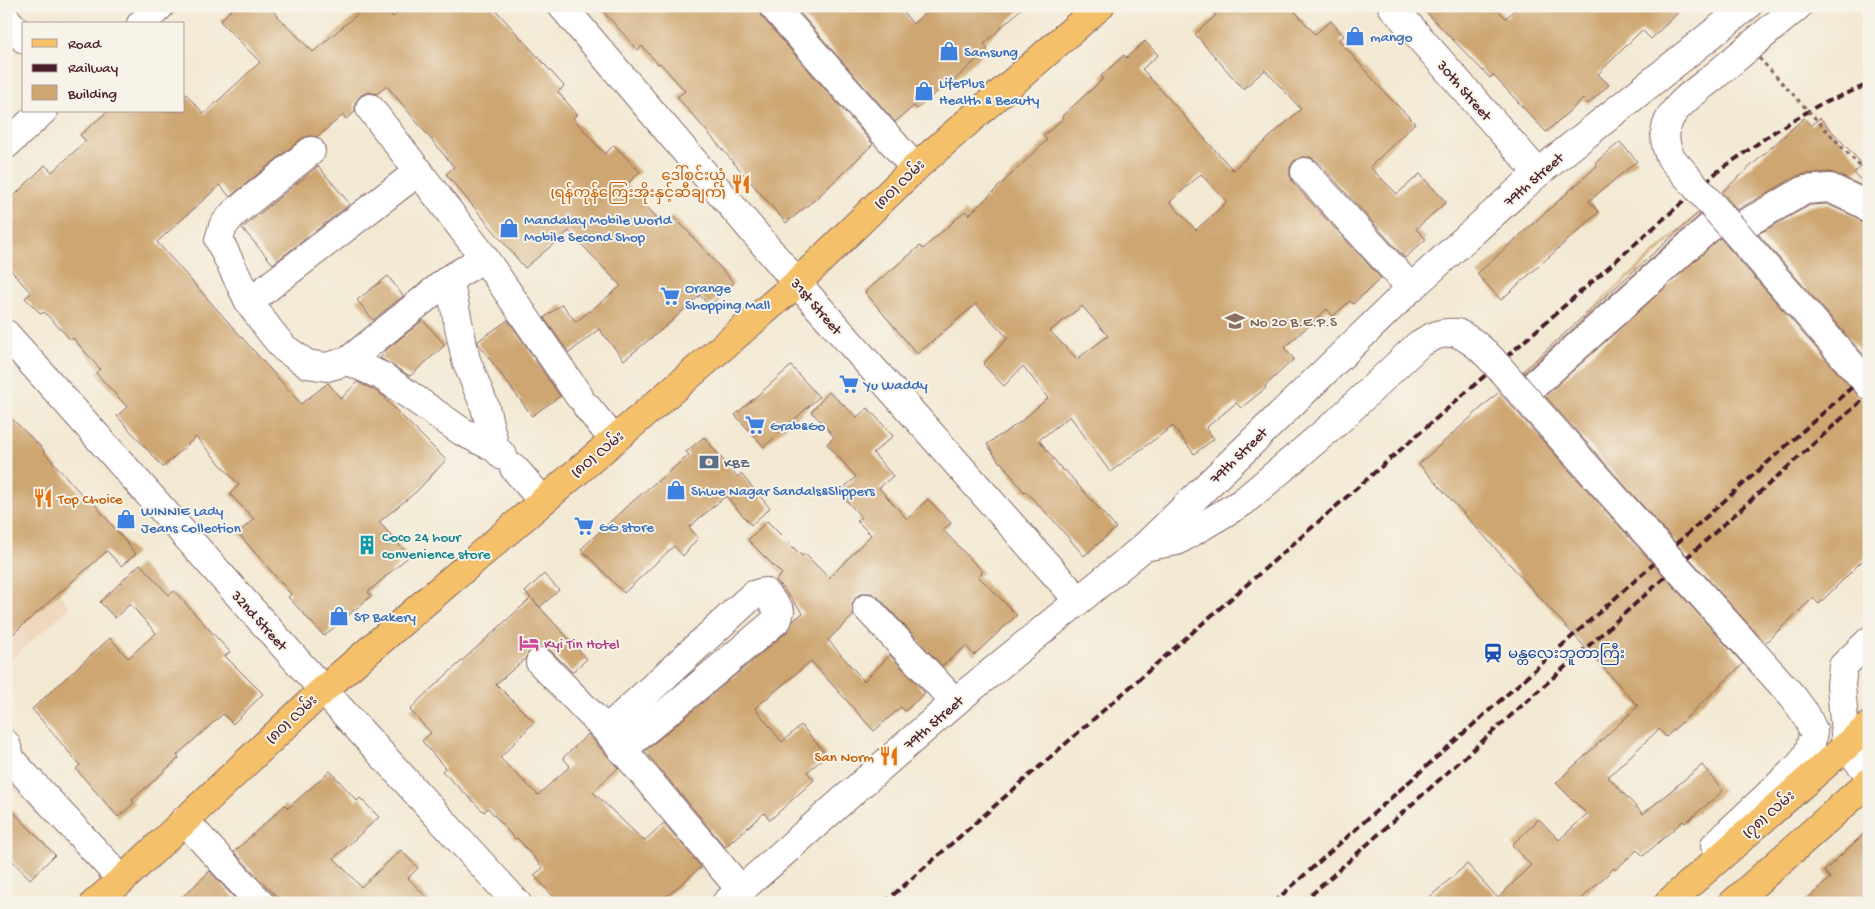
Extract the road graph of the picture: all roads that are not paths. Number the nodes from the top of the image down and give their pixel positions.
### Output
1 (160, 6) edge
2 (562, 6) edge
3 (773, 6) edge
4 (1100, 6) edge
5 (1392, 6) edge
6 (1747, 6) edge
7 (1798, 6) edge
8 (6, 19) edge
9 (143, 22) edge
10 (22, 37) edge
11 (370, 108) dead end
12 (42, 112) edge
13 (6, 145) edge
14 (311, 151) dead end
15 (915, 168) junction
16 (419, 171) junction
17 (1305, 172) dead end
18 (1538, 173) junction
19 (1869, 209) edge
20 (1728, 223) junction
21 (483, 256) junction
22 (449, 278) junction
23 (797, 283) junction
24 (1411, 288) junction
25 (249, 302) junction
26 (6, 334) edge
27 (348, 361) junction
28 (1869, 385) edge
29 (1523, 395) junction
30 (614, 440) junction
31 (504, 458) junction
32 (542, 500) junction
33 (1144, 546) junction
34 (1078, 600) junction
35 (867, 608) dead end
36 (1869, 641) edge
37 (540, 662) dead end
38 (323, 690) junction
39 (955, 702) junction
40 (1869, 726) edge
41 (614, 740) junction
42 (1846, 746) junction
43 (8, 755) edge
44 (1869, 774) edge
45 (1869, 782) edge
46 (184, 820) junction
47 (122, 880) junction
48 (734, 896) edge
49 (95, 903) edge
50 (260, 903) edge
51 (518, 903) edge
52 (1667, 903) edge
53 (1733, 903) edge

1 - 9 street
2 - 23 street, 31st Street
3 - 15 street
4 - 15 main road, (၈၀) လမ်း
5 - 18 street, 30th Street
6 - 18 street, 79th Street
7 - 20 street, bridge
8 - 10 street
11 - 16 street
12 - 13 street
14 - 25 street
15 - 23 main road, (၈၀) လမ်း
16 - 21 street
16 - 25 street
17 - 24 street
18 - 24 street, 79th Street
19 - 20 street
20 - 28 street, bridge
20 - 29 street
21 - 22 street
21 - 30 street
22 - 27 street
22 - 31 street
23 - 30 main road, (၈၀) လမ်း
23 - 34 street, 31st Street
24 - 33 street, 79th Street
25 - 27 street
26 - 38 street, 32nd Street
27 - 31 street
29 - 33 street, bridge
29 - 52 street, bridge
30 - 32 main road, (၈၀) လမ်း
31 - 32 street
32 - 38 main road, (၈၀) လမ်း
33 - 34 street, 79th Street
34 - 39 street, 79th Street
35 - 39 street
36 - 42 street
37 - 41 street
38 - 46 main road, (၈၀) လမ်း
38 - 51 street, 32nd Street
39 - 48 street, 79th Street
40 - 42 main road, (၇၈) လမ်း
41 - 41 street
41 - 48 street
42 - 44 street
42 - 52 main road, (၇၈) လမ်း
43 - 47 street
45 - 53 main road
46 - 47 main road, (၈၀) လမ်း
46 - 50 street
47 - 49 main road, (၈၀) လမ်း

